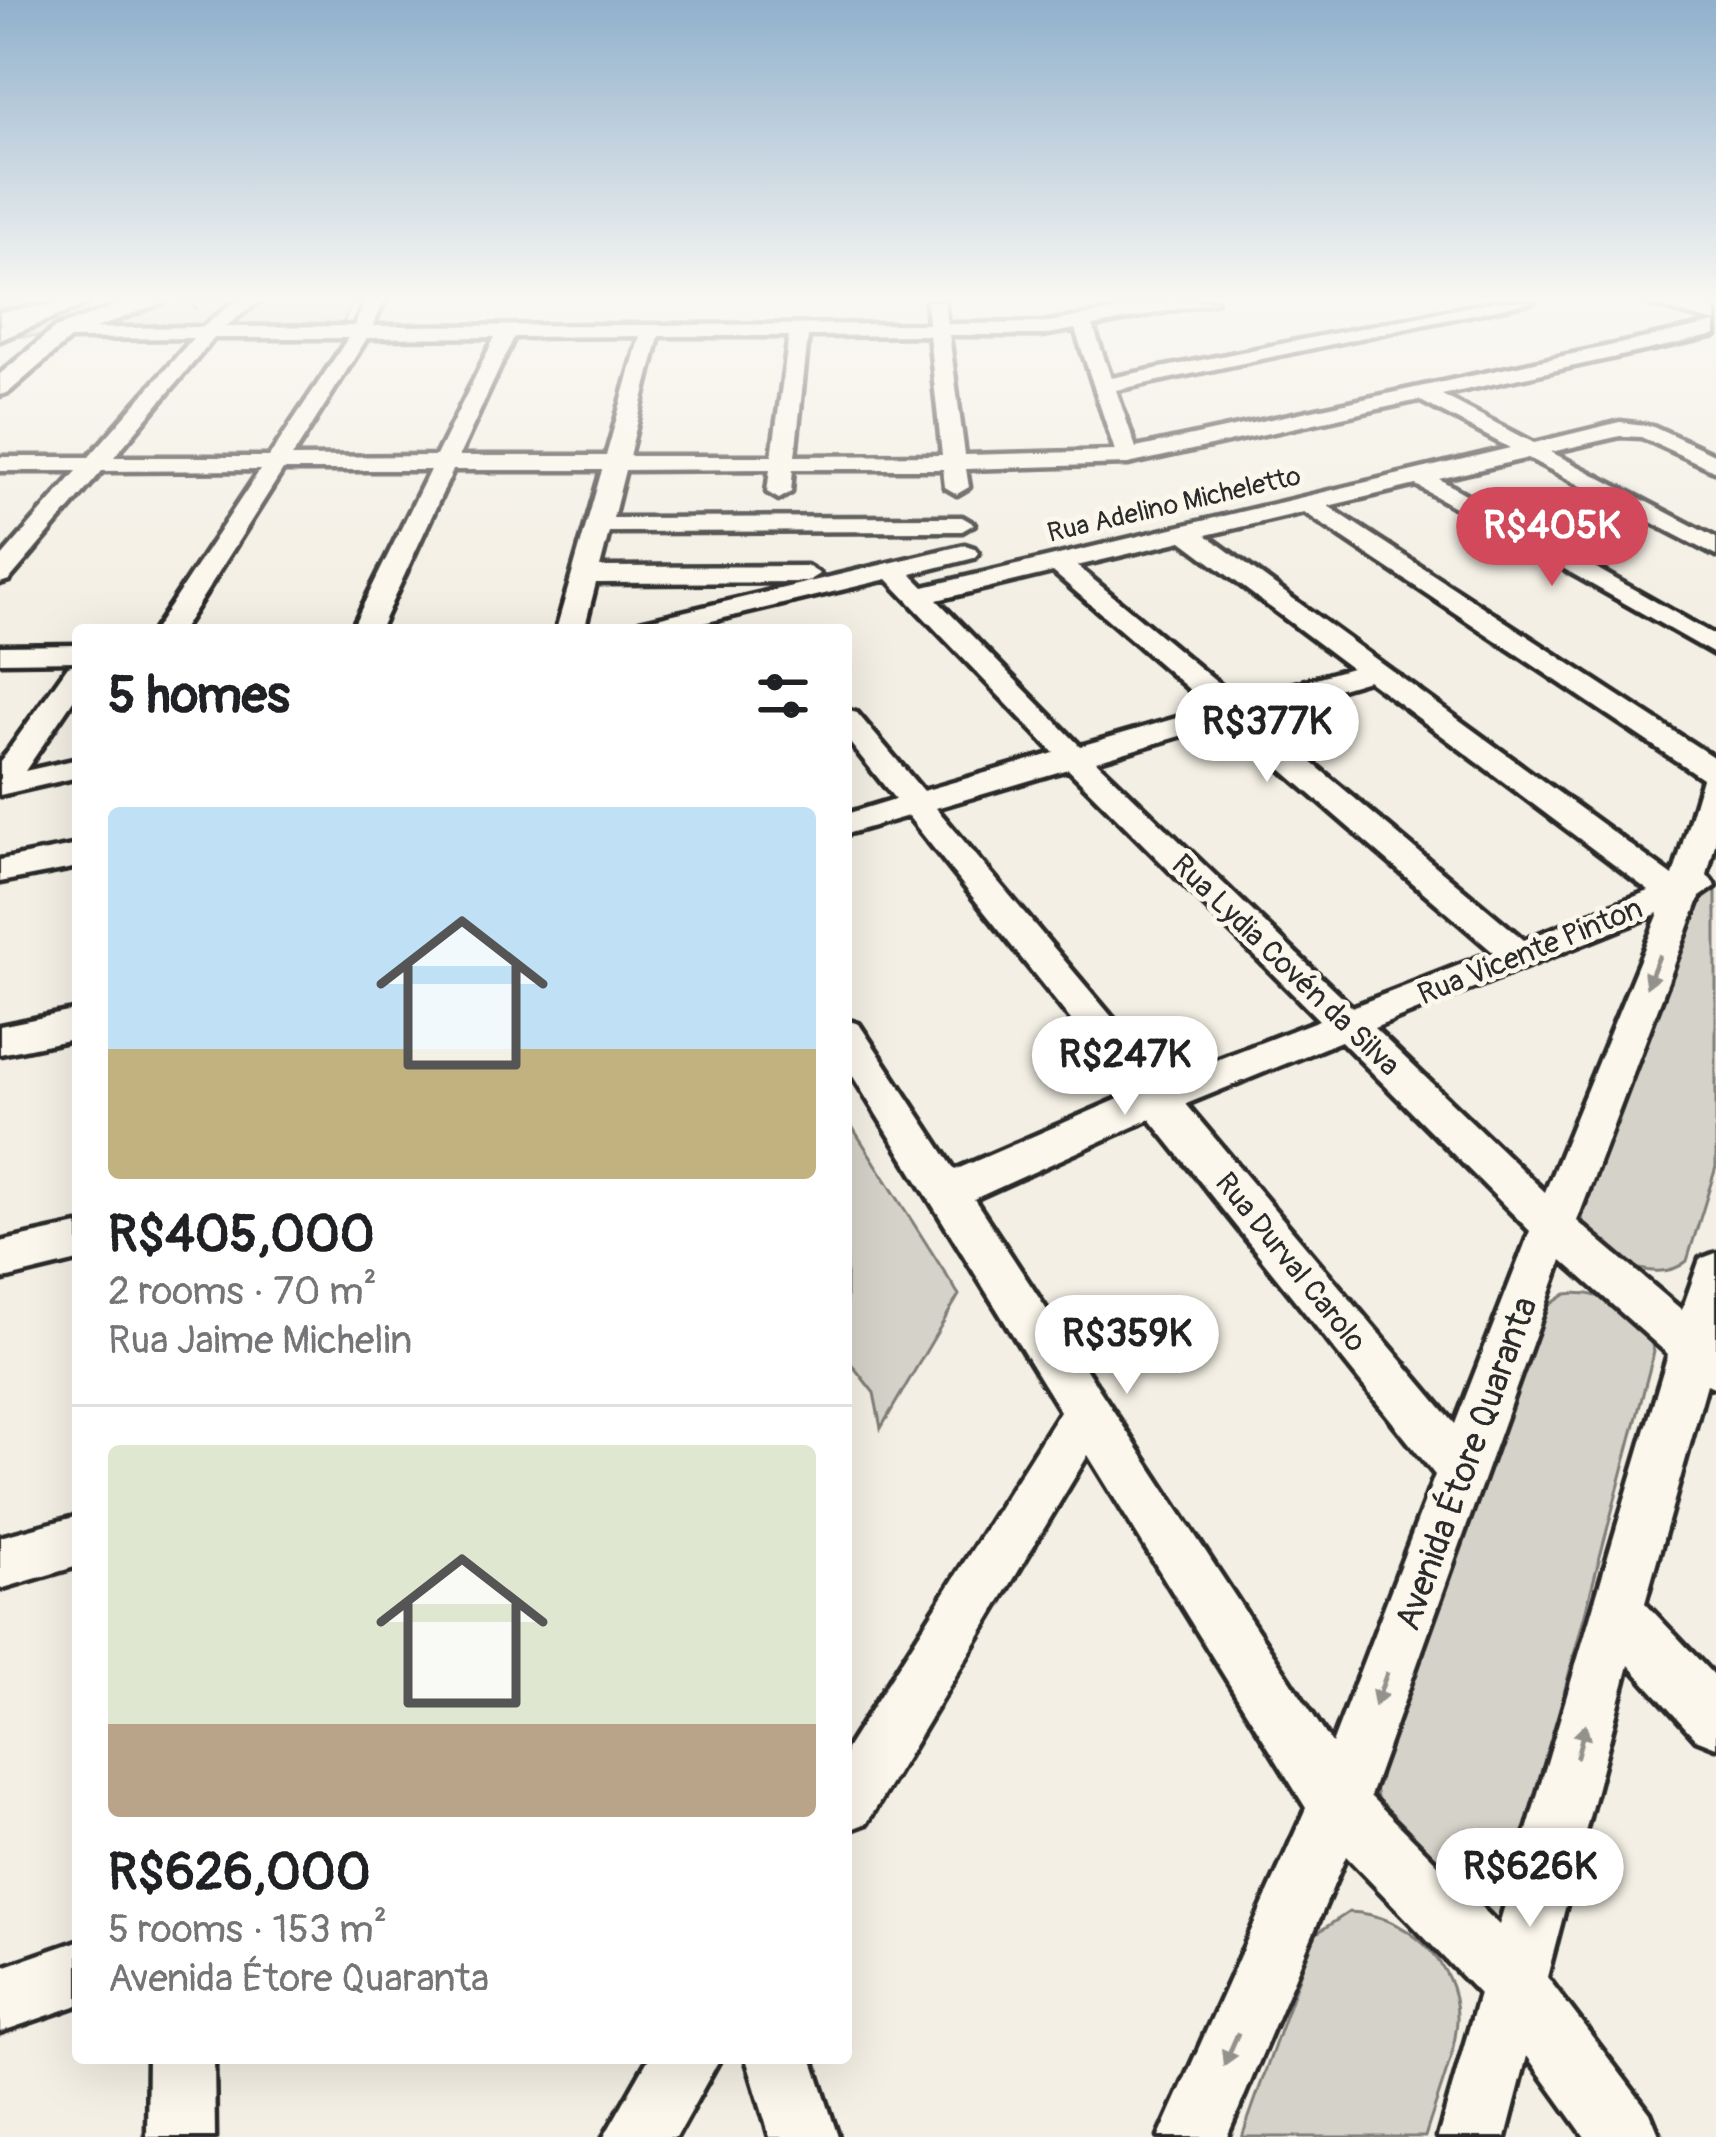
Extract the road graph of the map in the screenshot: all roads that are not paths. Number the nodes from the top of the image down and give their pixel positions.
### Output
1 (150, 401) edge
2 (318, 401) edge
3 (474, 401) edge
4 (632, 401) edge
5 (790, 401) edge
6 (947, 401) edge
7 (1109, 401) edge
8 (1387, 401) edge
9 (1437, 401) edge
10 (1529, 450) junction
11 (1128, 457) junction
12 (0, 464) edge
13 (95, 464) junction
14 (1716, 464) edge
15 (277, 465) junction
16 (444, 465) junction
17 (615, 465) junction
18 (782, 465) junction
19 (955, 465) junction
20 (1419, 477) junction
21 (1306, 503) junction
22 (598, 524) junction
23 (776, 524) junction
24 (962, 524) junction
25 (1186, 532) junction
26 (1716, 548) edge
27 (965, 553) junction
28 (1058, 563) junction
29 (0, 575) edge
30 (585, 575) junction
31 (897, 580) junction
32 (969, 584) junction
33 (752, 604) junction
34 (173, 624) edge
35 (368, 624) edge
36 (572, 624) edge
37 (666, 624) edge
38 (768, 624) edge
39 (1716, 647) edge
40 (0, 653) edge
41 (72, 653) edge
42 (1373, 670) junction
43 (72, 681) edge
44 (1232, 711) junction
45 (852, 726) edge
46 (1074, 757) junction
47 (72, 769) edge
48 (1716, 777) edge
49 (0, 785) edge
50 (915, 804) junction
51 (852, 822) edge
52 (72, 857) edge
53 (0, 871) edge
54 (1692, 886) edge
55 (1519, 955) junction
56 (1346, 1024) junction
57 (72, 1025) edge
58 (0, 1040) edge
59 (852, 1043) edge
60 (1157, 1099) junction
61 (947, 1192) junction
62 (1553, 1226) junction
63 (72, 1244) edge
64 (0, 1261) edge
65 (1716, 1272) edge
66 (1705, 1357) edge
67 (1087, 1412) junction
68 (1462, 1470) junction
69 (72, 1543) edge
70 (0, 1562) edge
71 (1616, 1611) junction
72 (1716, 1719) edge
73 (852, 1792) edge
74 (1338, 1805) junction
75 (72, 1975) edge
76 (1515, 1986) junction
77 (0, 2000) edge
78 (181, 2064) edge
79 (683, 2064) edge
80 (781, 2064) edge
81 (181, 2137) edge
82 (638, 2137) edge
83 (804, 2137) edge
84 (1193, 2137) edge
85 (1472, 2137) edge
86 (1626, 2137) edge

1 - 13 street
2 - 15 street
3 - 16 street
4 - 17 street
5 - 18 street
6 - 19 street
7 - 11 street
8 - 11 street
9 - 10 street
10 - 14 street, Rua Adelino Micheletto
10 - 20 street, Rua Adelino Micheletto
10 - 26 street
11 - 19 street
12 - 13 street
13 - 15 street
13 - 29 street
15 - 16 street
15 - 34 street
16 - 17 street
16 - 35 street
17 - 18 street
17 - 22 street
18 - 19 street
18 - 23 street
19 - 24 street
20 - 21 street, Rua Adelino Micheletto
20 - 39 street
21 - 25 street, Rua Adelino Micheletto
21 - 48 street
22 - 23 street
22 - 30 street
23 - 24 street
24 - 27 street
25 - 28 street, Rua Adelino Micheletto
25 - 42 street
27 - 31 street
27 - 32 street
28 - 32 street, Rua Adelino Micheletto
28 - 44 street
30 - 31 street
30 - 36 street
31 - 32 street, Rua Adelino Micheletto
31 - 33 street
31 - 46 street, Rua Lydia Covén da Silva
33 - 37 street
33 - 38 street
40 - 41 street
42 - 44 street
42 - 54 street
43 - 49 street
44 - 46 street
44 - 55 street
45 - 50 street, Rua Durval Carolo
46 - 50 street
46 - 56 street, Rua Lydia Covén da Silva
47 - 49 street
48 - 54 street, Avenida Étore Quaranta
50 - 51 street
50 - 60 street, Rua Durval Carolo
52 - 53 street
54 - 55 street, Rua Vicente Pinton
54 -> 62 street, Avenida Étore Quaranta
55 - 56 street, Rua Vicente Pinton
56 - 60 street, Rua Vicente Pinton
56 - 62 street, Rua Lydia Covén da Silva
57 - 58 street
59 - 61 street
60 - 61 street, Rua Vicente Pinton
60 - 68 street, Rua Durval Carolo
61 - 67 street
62 - 66 street, Rua Lydia Covén da Silva
62 - 68 street, Avenida Étore Quaranta
63 - 64 street
65 - 66 street
66 - 71 street
67 - 73 street
67 - 74 street
68 -> 74 street, Avenida Étore Quaranta
69 - 70 street
71 - 72 street
76 -> 71 street
74 - 76 street
74 -> 84 street, Avenida Étore Quaranta
75 - 77 street
76 - 85 street
76 - 86 street
78 - 81 street
79 - 82 street
80 - 83 street

